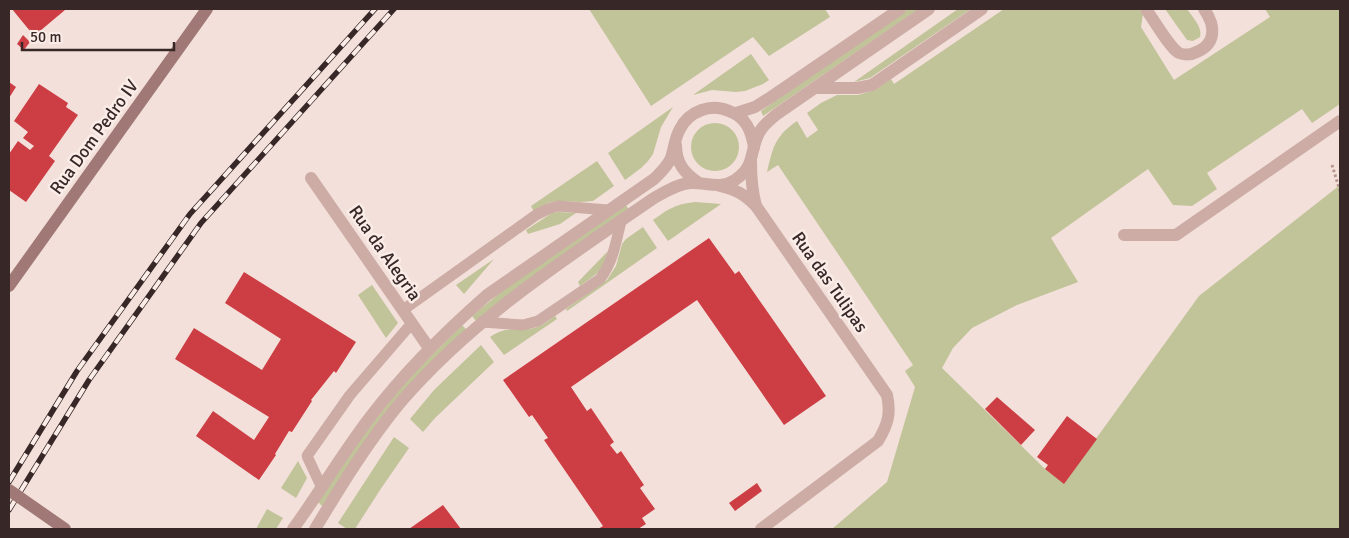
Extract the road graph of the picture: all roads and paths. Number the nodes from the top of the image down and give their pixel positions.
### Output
1 (207, 9) edge
2 (900, 9) edge
3 (929, 9) edge
4 (982, 9) edge
5 (1146, 9) edge
6 (1204, 9) edge
7 (814, 88) junction
8 (736, 113) junction
9 (1340, 121) edge
10 (676, 142) junction
11 (754, 147) junction
12 (752, 160) junction
13 (1332, 165) dead end
14 (311, 178) dead end
15 (699, 183) junction
16 (719, 186) junction
17 (1340, 191) edge
18 (756, 206) junction
19 (608, 210) junction
20 (621, 221) junction
21 (1124, 235) dead end
22 (9, 286) edge
23 (403, 310) junction
24 (482, 322) junction
25 (412, 323) junction
26 (429, 348) junction
27 (322, 488) junction
28 (9, 490) edge
29 (65, 529) edge
30 (293, 529) edge
31 (315, 529) edge
32 (761, 529) edge

1 - 22 street, Rua Dom Pedro IV
2 - 8 street
3 - 7 street
4 - 7 street
5 - 6 street
7 - 11 street
8 - 10 street
8 - 11 street
9 - 21 street
10 - 15 street
10 - 19 street
11 - 12 street
12 - 16 street
12 - 18 street
13 - 17 path
14 - 23 street, Rua da Alegria
15 - 16 street
15 - 20 street
16 - 18 street
18 - 32 street, Rua das Tulipas
19 - 23 lane
19 - 26 street
20 - 24 street
20 - 24 lane
23 - 25 street, Rua da Alegria
24 - 31 street
25 - 26 street, Rua da Alegria
25 - 27 lane
26 - 27 street
27 - 30 street
28 - 29 street, bridge

